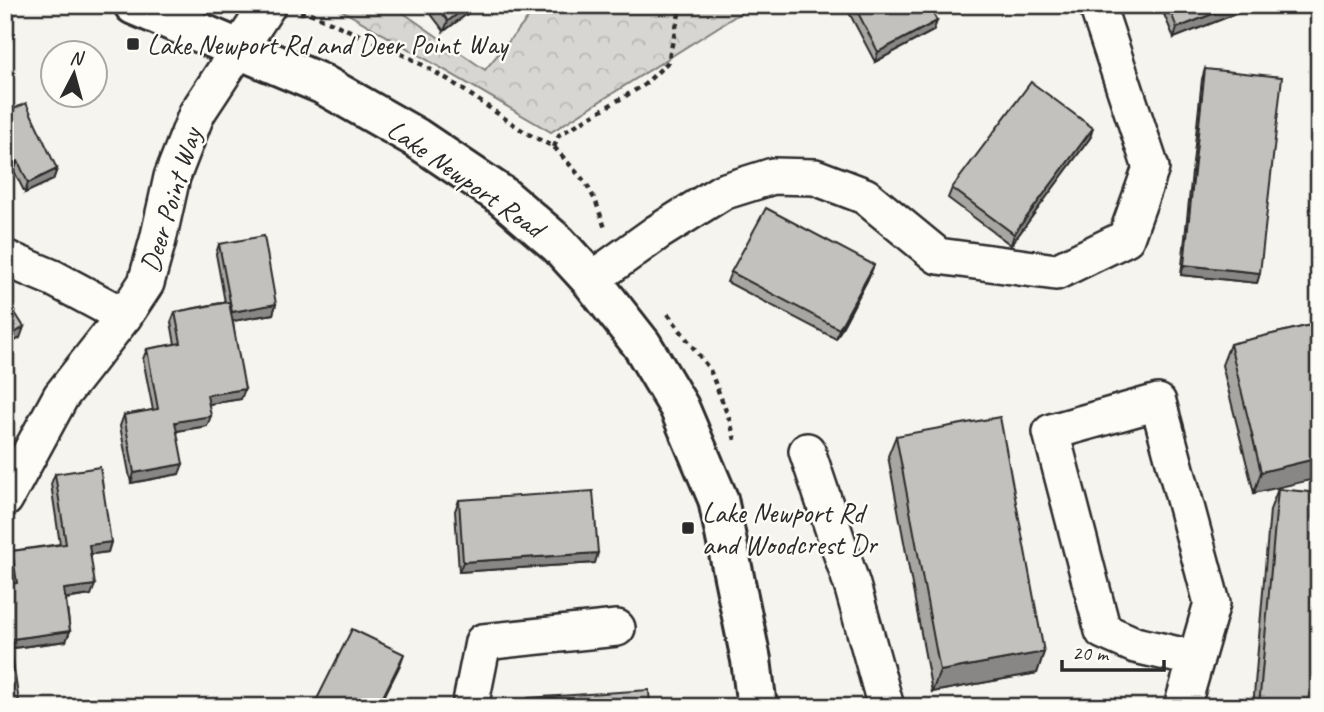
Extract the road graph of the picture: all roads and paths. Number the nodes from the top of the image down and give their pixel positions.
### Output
1 (134, 5) edge
2 (681, 5) edge
3 (1097, 5) edge
4 (268, 6) edge
5 (239, 49) junction
6 (554, 147) junction
7 (5, 258) edge
8 (622, 258) junction
9 (591, 280) junction
10 (124, 316) junction
11 (807, 451) dead end
12 (5, 499) edge
13 (617, 628) dead end
14 (1196, 659) junction
15 (470, 707) edge
16 (757, 707) edge
17 (886, 707) edge
18 (1182, 707) edge

1 - 5 street, Lake Newport Road
2 - 6 path
3 - 8 street
4 - 5 street, Deer Point Way
4 - 6 path
5 - 9 street, Lake Newport Road
5 - 10 street, Deer Point Way
6 - 8 path
7 - 10 street
8 - 9 street
9 - 16 street, Lake Newport Road
10 - 12 street, Deer Point Way
11 - 17 street
13 - 15 street
14 - 14 street
14 - 18 street

